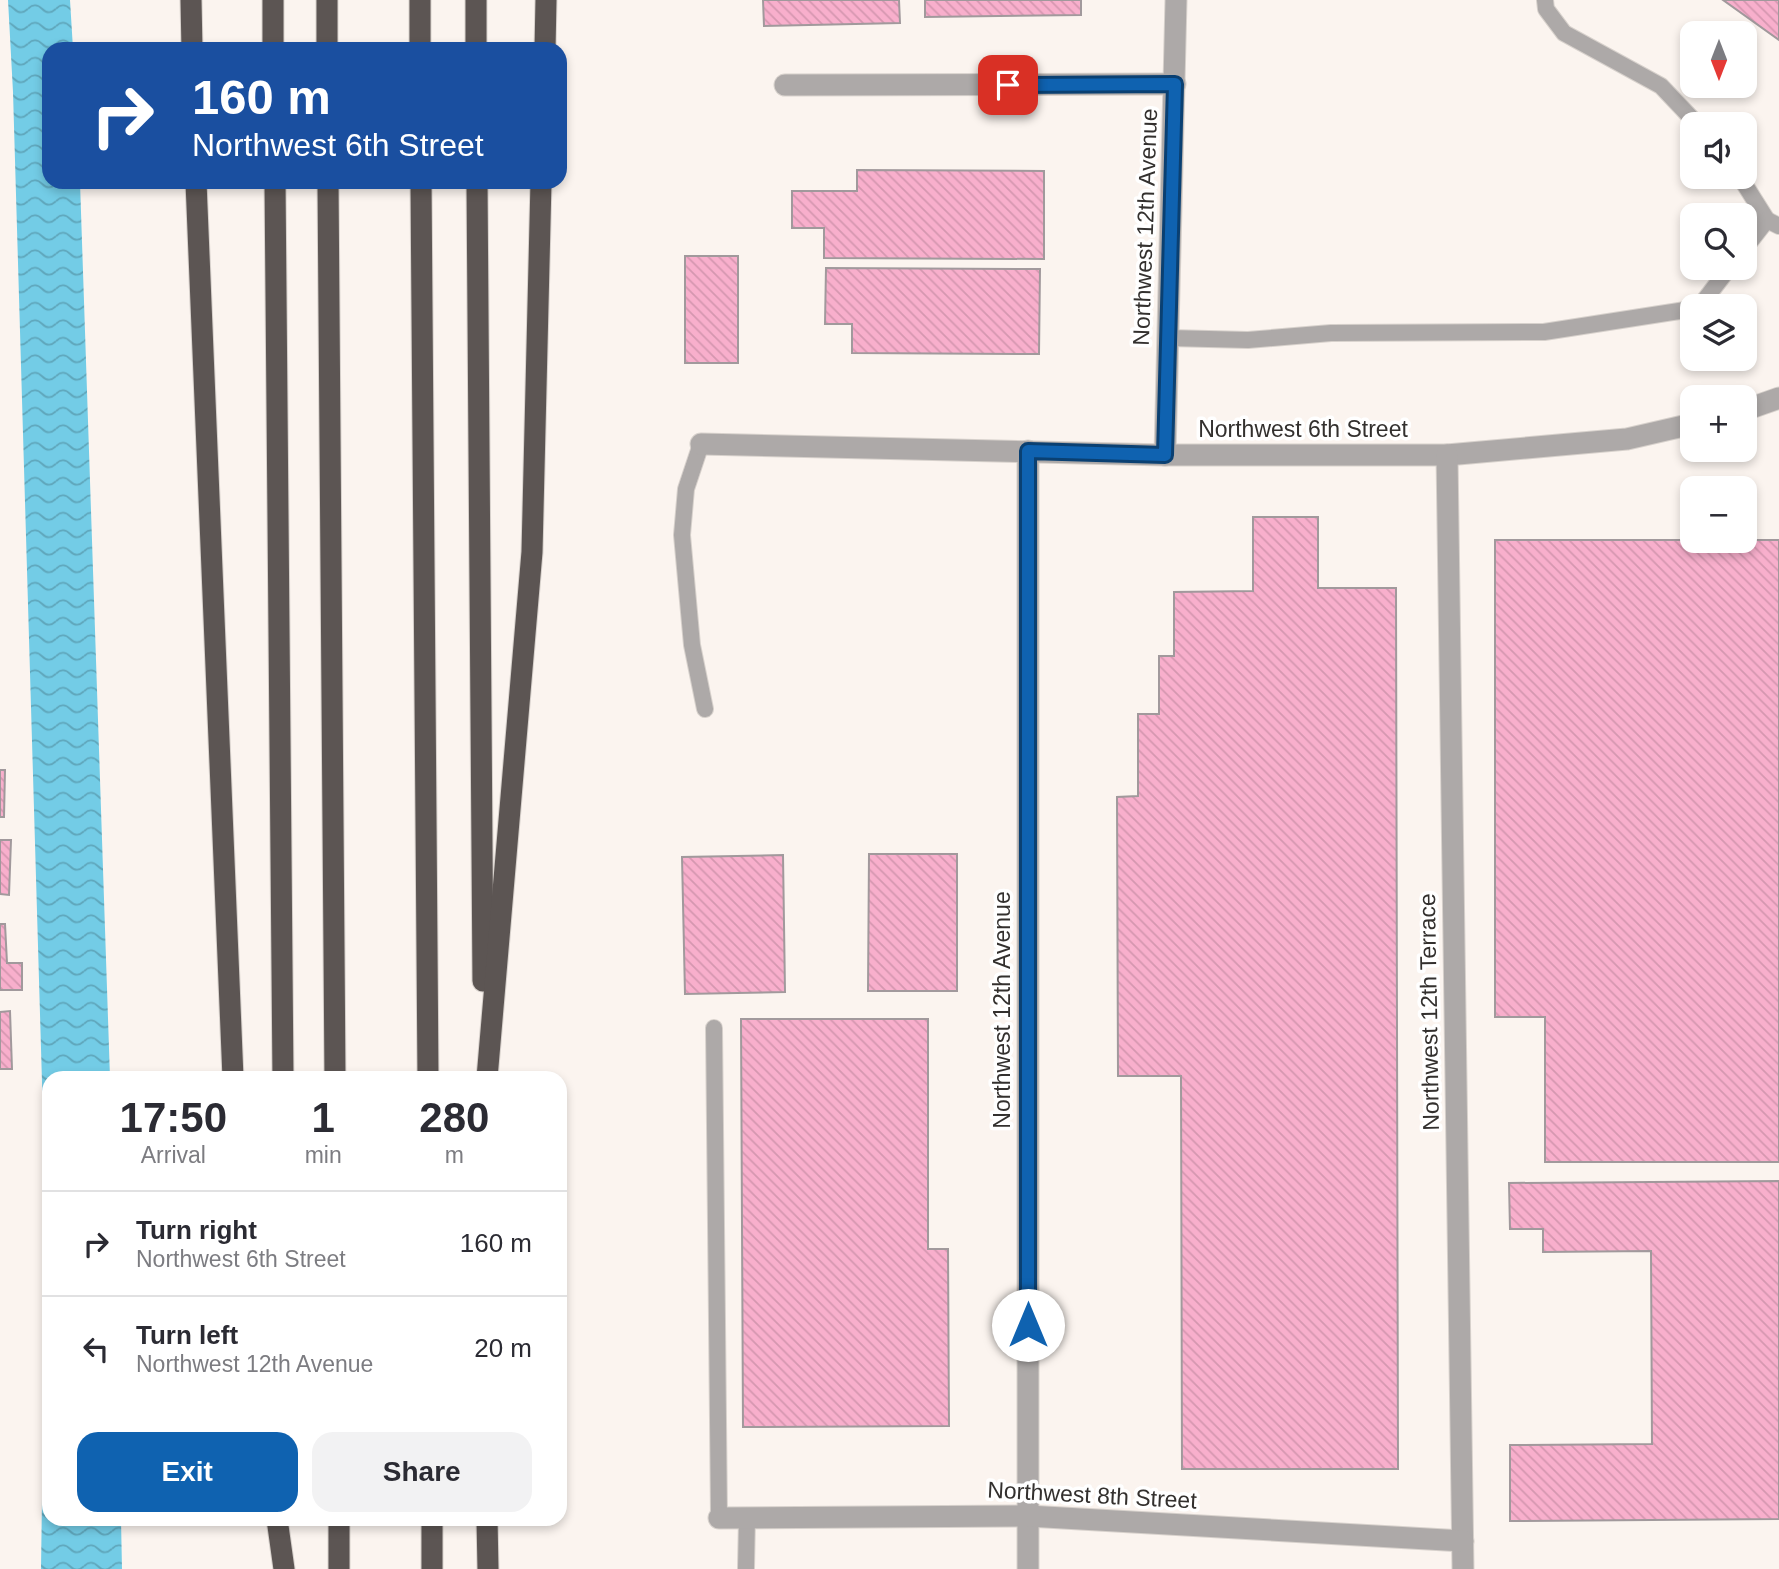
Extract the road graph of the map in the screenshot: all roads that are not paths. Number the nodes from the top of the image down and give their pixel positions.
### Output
1 (191, 0) edge
2 (273, 0) edge
3 (327, 0) edge
4 (420, 0) edge
5 (476, 0) edge
6 (546, 0) edge
7 (1176, 0) edge
8 (1545, 0) edge
9 (192, 42) edge
10 (273, 42) edge
11 (327, 42) edge
12 (420, 42) edge
13 (476, 42) edge
14 (545, 42) edge
15 (1175, 84) junction
16 (785, 85) dead end
17 (1686, 112) edge
18 (195, 189) edge
19 (275, 189) edge
20 (328, 189) edge
21 (421, 189) edge
22 (477, 189) edge
23 (541, 189) edge
24 (1749, 189) edge
25 (1773, 223) edge
26 (1757, 237) edge
27 (1720, 280) edge
28 (1709, 294) edge
29 (1680, 311) edge
30 (1169, 338) junction
31 (1779, 398) edge
32 (1757, 406) edge
33 (1680, 427) edge
34 (701, 444) joint
35 (1028, 451) junction
36 (1165, 455) junction
37 (1447, 455) junction
38 (705, 709) dead end
39 (714, 1028) dead end
40 (233, 1071) edge
41 (283, 1071) edge
42 (335, 1071) edge
43 (428, 1071) edge
44 (485, 1071) edge
45 (486, 1071) edge
46 (1028, 1516) junction
47 (747, 1517) junction
48 (719, 1518) joint
49 (278, 1526) edge
50 (287, 1526) edge
51 (339, 1526) edge
52 (432, 1526) edge
53 (487, 1526) edge
54 (1463, 1541) junction
55 (286, 1569) edge
56 (339, 1569) edge
57 (432, 1569) edge
58 (488, 1569) edge
59 (747, 1569) edge
60 (1028, 1569) edge
61 (1463, 1569) edge

1 - 9 highway
2 - 10 highway
3 - 11 highway
4 - 12 highway
5 - 13 highway
6 - 14 highway
7 - 15 street, Northwest 12th Avenue
8 - 17 lane
15 - 16 street
15 - 30 street, Northwest 12th Avenue
18 - 40 highway
19 - 41 highway
20 - 42 highway
21 - 43 highway
22 - 44 highway
23 - 45 highway
24 - 25 lane
25 - 26 lane
27 - 28 lane
29 - 30 lane
30 - 36 street, Northwest 12th Avenue
31 - 32 street
33 - 37 street, Northwest 6th Street
34 - 35 street, Northwest 6th Street
34 - 38 lane
35 - 36 street, Northwest 6th Street
35 - 46 street, Northwest 12th Avenue
36 - 37 street, Northwest 6th Street
37 - 54 street, Northwest 12th Terrace
39 - 48 lane
46 - 47 street, Northwest 8th Street
46 - 54 street, Northwest 8th Street
46 - 60 street, Northwest 12th Avenue
47 - 48 street, Northwest 8th Street
47 - 59 lane
49 - 55 highway
50 - 55 highway
51 - 56 highway
52 - 57 highway
53 - 58 highway
54 - 61 street, Northwest 12th Terrace

